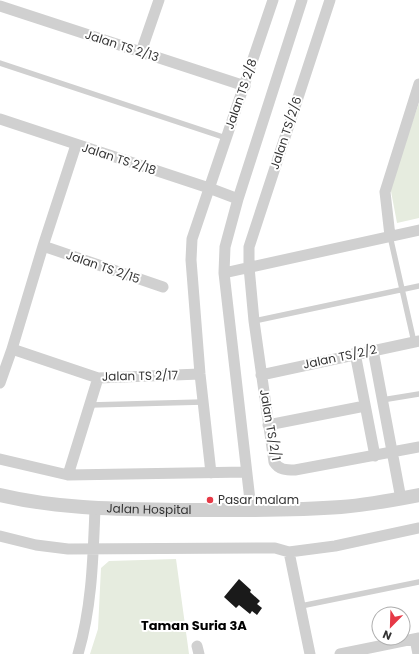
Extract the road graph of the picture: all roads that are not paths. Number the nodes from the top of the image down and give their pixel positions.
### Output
1 (273, 0) edge
2 (302, 0) edge
3 (330, 0) edge
4 (157, 1) edge
5 (0, 6) edge
6 (141, 52) junction
7 (0, 63) edge
8 (419, 84) edge
9 (245, 86) junction
10 (0, 119) edge
11 (226, 138) junction
12 (76, 145) junction
13 (209, 188) junction
14 (238, 199) junction
15 (419, 230) edge
16 (390, 236) junction
17 (43, 246) junction
18 (249, 267) junction
19 (224, 273) junction
20 (419, 286) edge
21 (163, 288) dead end
22 (402, 290) junction
23 (254, 321) junction
24 (416, 341) edge
25 (12, 349) junction
26 (372, 350) junction
27 (356, 353) junction
28 (200, 374) junction
29 (261, 375) junction
30 (98, 378) junction
31 (0, 383) edge
32 (419, 394) edge
33 (382, 400) junction
34 (203, 402) junction
35 (90, 405) junction
36 (365, 406) junction
37 (268, 426) junction
38 (419, 447) edge
39 (392, 453) junction
40 (375, 456) junction
41 (0, 459) edge
42 (246, 472) junction
43 (211, 473) junction
44 (68, 475) junction
45 (0, 495) edge
46 (419, 496) edge
47 (401, 499) junction
48 (95, 509) junction
49 (251, 509) junction
50 (419, 528) edge
51 (0, 536) edge
52 (94, 549) junction
53 (290, 552) junction
54 (419, 582) edge
55 (301, 606) junction
56 (417, 638) edge
57 (78, 654) edge
58 (310, 654) edge
59 (340, 654) edge
60 (418, 654) edge

1 - 9 street, Jalan TS 2/8
2 - 14 street
3 - 18 street, Jalan TS/2/6
4 - 6 street
5 - 6 street, Jalan TS 2/13
6 - 9 street, Jalan TS 2/13
7 - 11 lane
8 - 16 street
9 - 11 street, Jalan TS 2/8
10 - 12 street, Jalan TS 2/18
11 - 13 street, Jalan TS 2/8
12 - 13 street, Jalan TS 2/18
12 - 17 street
13 - 14 street, Jalan TS 2/18
13 - 28 street, Jalan TS 2/8
14 - 19 street
15 - 16 street
16 - 18 street
16 - 22 lane
17 - 21 street, Jalan TS 2/15
17 - 25 street
18 - 19 street
18 - 23 street, Jalan TS/2/1
19 - 42 street
20 - 22 lane
22 - 23 lane
22 - 24 lane
23 - 29 street, Jalan TS/2/1
24 - 26 street, Jalan TS/2/2
25 - 30 street, Jalan TS 2/17
25 - 31 street
26 - 27 street, Jalan TS/2/2
26 - 33 street
27 - 29 street, Jalan TS/2/2
27 - 36 street
28 - 30 street, Jalan TS 2/17
28 - 34 street, Jalan TS 2/8
29 - 37 street, Jalan TS/2/1
30 - 35 street
32 - 33 lane
33 - 39 street
34 - 35 lane
34 - 43 street, Jalan TS 2/8
35 - 44 street
36 - 37 street
36 - 40 street
37 - 40 street, Jalan TS/2/1
38 - 39 street
39 - 40 street, Jalan TS/2/1
39 - 47 street
41 - 44 street
42 - 43 street
42 - 49 street
43 - 44 street
45 - 48 street, Jalan Hospital
46 - 47 street, Jalan Hospital
47 - 49 street, Jalan Hospital
48 - 49 street, Jalan Hospital
48 - 52 street
50 - 53 street
51 - 52 street
52 - 53 street
52 - 57 street
53 - 55 street
54 - 55 lane
55 - 58 street
56 - 59 street
56 - 60 street

